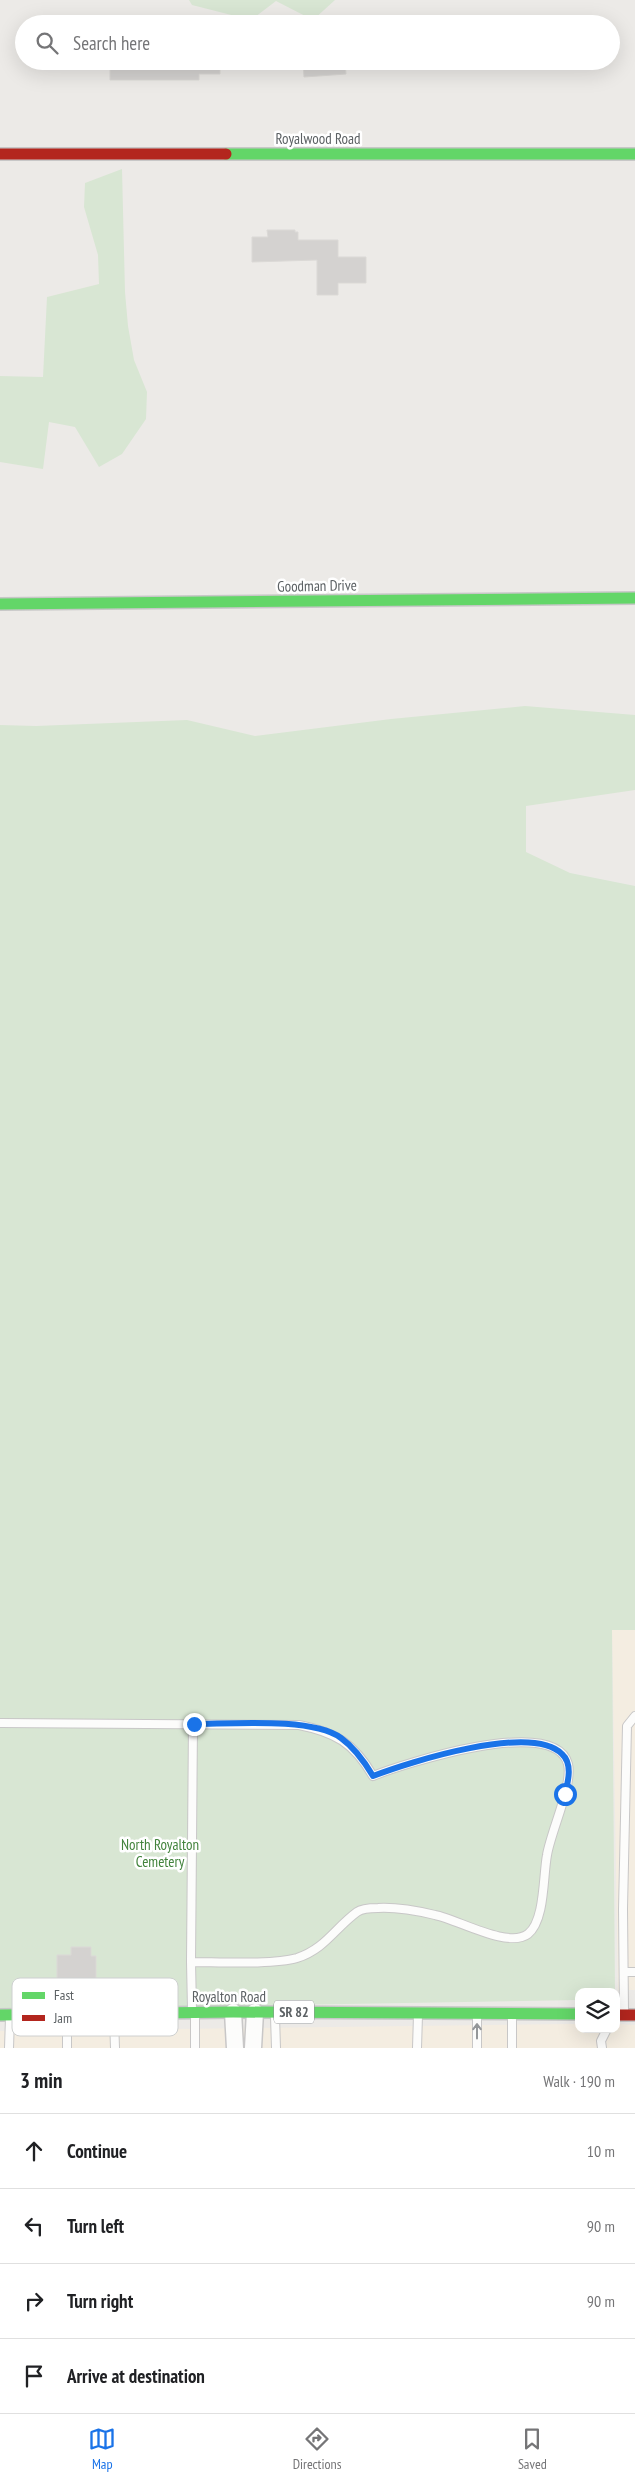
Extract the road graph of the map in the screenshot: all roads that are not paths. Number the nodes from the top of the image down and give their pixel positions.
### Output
1 (0, 154) edge
2 (635, 154) edge
3 (635, 598) edge
4 (0, 604) edge
5 (635, 1716) edge
6 (0, 1724) edge
7 (194, 1724) junction
8 (191, 1962) junction
9 (624, 1972) junction
10 (635, 1972) edge
11 (178, 2012) edge
12 (193, 2012) junction
13 (233, 2012) junction
14 (255, 2012) junction
15 (275, 2012) junction
16 (418, 2013) junction
17 (477, 2014) junction
18 (512, 2014) junction
19 (575, 2014) edge
20 (5, 2015) edge
21 (625, 2015) edge
22 (605, 2033) edge
23 (9, 2048) edge
24 (195, 2048) edge
25 (235, 2048) edge
26 (253, 2048) edge
27 (276, 2048) edge
28 (418, 2048) edge
29 (477, 2048) edge
30 (512, 2048) edge
31 (602, 2048) edge

1 - 2 street, Royalwood Road
3 - 4 street, Goodman Drive
5 - 9 lane
6 - 7 lane
7 - 8 lane
7 - 8 lane
8 - 12 lane
9 - 10 lane
9 - 21 lane
11 - 12 street, Royalton Road / SR 82
12 - 13 street, Royalton Road / SR 82
12 - 24 lane
13 - 14 street, Royalton Road / SR 82
13 - 25 street
14 - 15 street, Royalton Road / SR 82
14 - 26 street
15 - 16 street, Royalton Road / SR 82
15 - 27 lane
16 - 17 street, Royalton Road / SR 82
16 - 28 lane
17 - 18 street, Royalton Road / SR 82
29 -> 17 lane
18 - 19 street, Royalton Road / SR 82
18 - 30 lane
20 - 23 lane
22 - 31 lane

